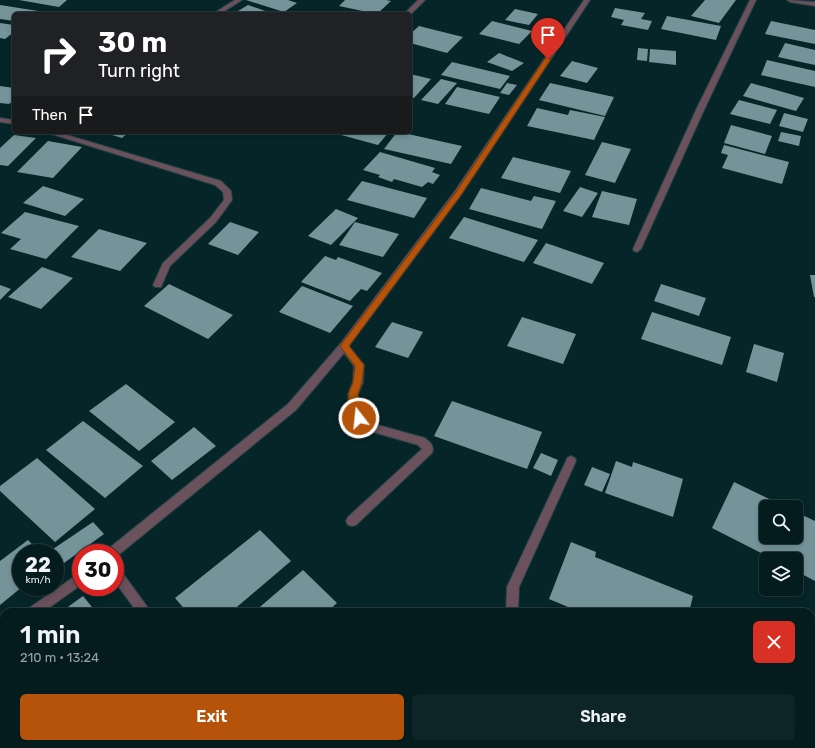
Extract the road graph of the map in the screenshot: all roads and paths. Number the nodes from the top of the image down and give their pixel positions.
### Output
1 (239, 0) edge
2 (422, 0) edge
3 (587, 0) edge
4 (753, 0) edge
5 (790, 0) edge
6 (815, 4) edge
7 (218, 12) edge
8 (409, 12) edge
9 (0, 120) edge
10 (12, 122) edge
11 (56, 134) edge
12 (637, 249) dead end
13 (158, 285) dead end
14 (344, 346) junction
15 (571, 461) dead end
16 (352, 521) dead end
17 (123, 544) edge
18 (72, 584) edge
19 (124, 584) edge
20 (39, 608) edge
21 (142, 608) edge
22 (512, 608) edge

1 - 7 street
2 - 8 street
3 - 14 street
4 - 12 street
5 - 6 street
9 - 10 street
11 - 13 street
14 - 16 street
14 - 17 street
15 - 22 street
18 - 20 street
19 - 21 street

